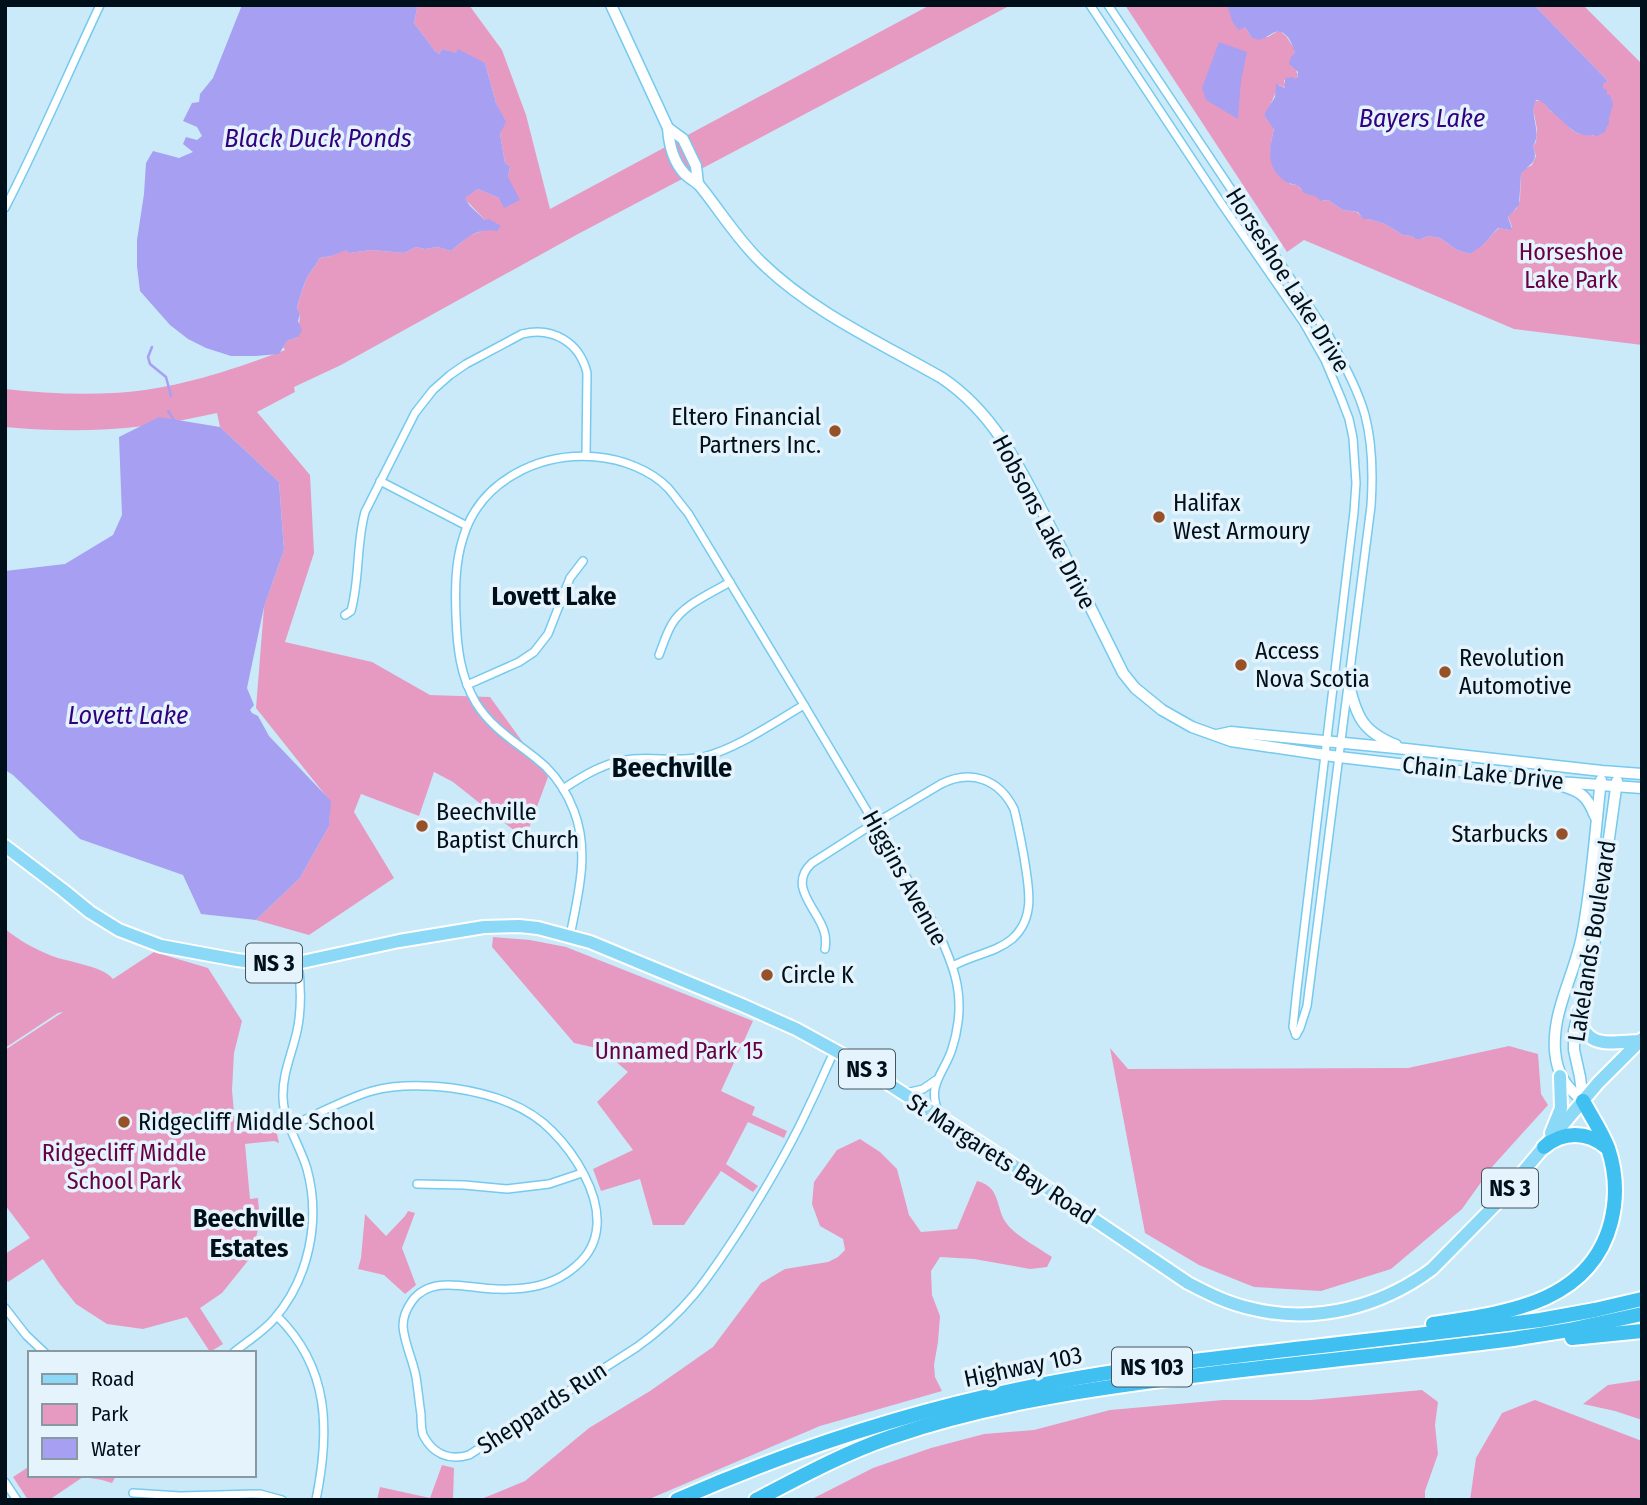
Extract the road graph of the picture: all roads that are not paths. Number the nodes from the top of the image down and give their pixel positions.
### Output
1 (100, 5) edge
2 (611, 5) edge
3 (1090, 5) edge
4 (1108, 5) edge
5 (5, 208) edge
6 (586, 456) junction
7 (380, 481) junction
8 (467, 526) junction
9 (583, 561) dead end
10 (730, 582) junction
11 (1344, 600) junction
12 (1358, 601) junction
13 (345, 615) dead end
14 (659, 655) dead end
15 (1348, 682) junction
16 (467, 685) junction
17 (804, 705) junction
18 (1217, 735) junction
19 (1326, 741) junction
20 (1340, 743) junction
21 (1406, 749) junction
22 (1325, 754) junction
23 (1339, 757) junction
24 (1483, 758) junction
25 (1602, 771) junction
26 (1481, 773) junction
27 (1618, 773) junction
28 (1642, 774) edge
29 (1544, 781) junction
30 (1600, 785) junction
31 (1616, 787) junction
32 (1642, 788) edge
33 (563, 789) junction
34 (1597, 820) junction
35 (875, 824) junction
36 (5, 846) edge
37 (1311, 878) junction
38 (1323, 879) junction
39 (570, 936) junction
40 (825, 949) dead end
41 (1301, 956) junction
42 (1313, 958) junction
43 (298, 962) junction
44 (953, 966) junction
45 (1578, 1011) junction
46 (1641, 1040) edge
47 (835, 1050) junction
48 (1560, 1076) junction
49 (937, 1079) junction
50 (902, 1093) junction
51 (1583, 1101) junction
52 (943, 1120) junction
53 (289, 1127) junction
54 (1544, 1147) junction
55 (1609, 1150) junction
56 (582, 1173) junction
57 (416, 1184) dead end
58 (1642, 1298) edge
59 (5, 1308) edge
60 (1642, 1314) edge
61 (277, 1316) junction
62 (1642, 1331) edge
63 (1494, 1341) junction
64 (43, 1351) edge
65 (236, 1351) edge
66 (1202, 1360) junction
67 (5, 1482) edge
68 (133, 1493) dead end
69 (17, 1500) edge
70 (282, 1500) edge
71 (316, 1500) edge
72 (677, 1500) edge
73 (756, 1500) edge

1 - 5 street
2 - 18 street, Hobsons Lake Drive
3 - 11 street, Horseshoe Lake Drive
4 - 12 street, Horseshoe Lake Drive
6 - 7 street
6 - 8 street
6 - 10 street
7 - 8 street
7 - 13 street
8 - 16 street
9 - 16 street
10 - 14 street
10 - 17 street, Higgins Avenue
11 - 12 street
11 - 19 street, Horseshoe Lake Drive
12 - 15 street, Horseshoe Lake Drive
15 - 20 street, Horseshoe Lake Drive
15 - 21 street
16 - 33 street
17 - 33 street
17 - 35 street, Higgins Avenue
18 - 19 street, Hobsons Lake Drive
18 - 22 street, Hobsons Lake Drive
19 - 20 street, Chain Lake Drive
19 - 22 street, Horseshoe Lake Drive
20 - 21 street, Chain Lake Drive
20 - 23 street, Horseshoe Lake Drive
21 - 24 street, Chain Lake Drive
22 - 23 street, Chain Lake Drive
22 - 37 street, Horseshoe Lake Drive
23 - 26 street, Chain Lake Drive
23 - 38 street, Horseshoe Lake Drive
24 - 25 street, Chain Lake Drive
24 - 26 street
25 - 27 street, Chain Lake Drive
25 - 30 street, Lakelands Boulevard
26 - 29 street, Chain Lake Drive
27 - 28 street, Chain Lake Drive
27 - 31 street, Lakelands Boulevard
29 - 30 street, Chain Lake Drive
29 - 34 street
30 - 31 street, Chain Lake Drive
30 - 34 street, Lakelands Boulevard
31 - 32 street, Chain Lake Drive
31 - 45 street, Lakelands Boulevard
33 - 39 street
34 - 48 street, Lakelands Boulevard
35 - 40 street
35 - 44 street, Higgins Avenue
35 - 44 street
36 - 43 main road, St Margarets Bay Road / NS 3
37 - 38 street
37 - 41 street, Horseshoe Lake Drive
38 - 42 street, Horseshoe Lake Drive
39 - 43 main road, St Margarets Bay Road / NS 3
39 - 47 main road, St Margarets Bay Road / NS 3
41 - 42 street
41 - 42 street, Horseshoe Lake Drive
43 - 53 street
44 - 49 street, Higgins Avenue
45 - 46 main road
45 - 51 street, Lakelands Boulevard
46 - 51 main road, St Margarets Bay Road / NS 3
47 - 50 main road, St Margarets Bay Road / NS 3
47 - 56 street, Sheppards Run
48 - 51 street, Lakelands Boulevard
48 - 54 main road
49 - 50 street
49 - 52 street
50 - 52 main road, St Margarets Bay Road / NS 3
51 - 54 main road, St Margarets Bay Road / NS 3
51 - 55 highway
52 - 54 main road, St Margarets Bay Road / NS 3
53 - 56 street, Sheppards Run
53 - 61 street
54 - 55 highway
55 - 66 highway
56 - 57 street
58 - 66 highway, Highway 103 / NS 103
59 - 64 street
60 - 63 highway, Highway 103 / NS 103
61 - 65 street
61 - 71 street
62 - 63 highway
63 - 73 highway, Highway 103 / NS 103
66 - 72 highway, Highway 103 / NS 103
67 - 69 street
68 - 70 street

